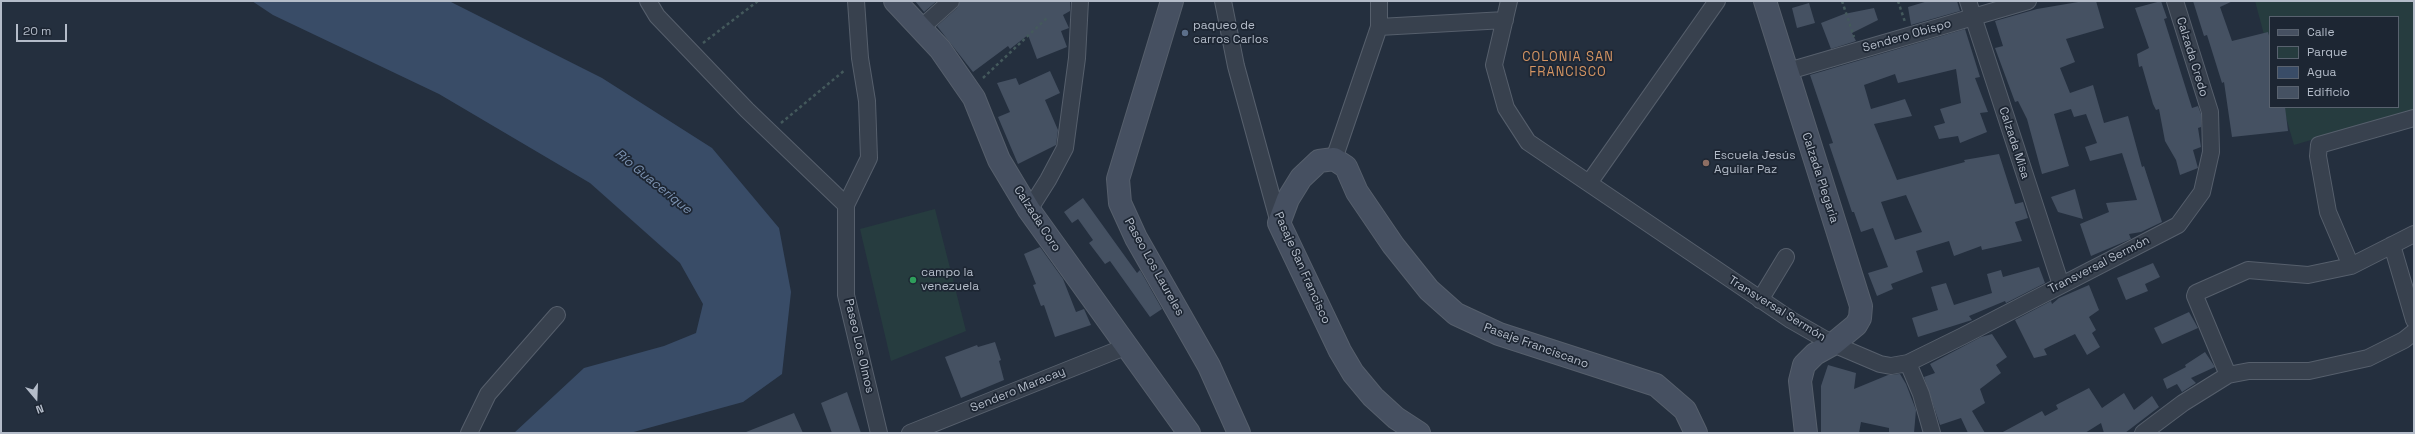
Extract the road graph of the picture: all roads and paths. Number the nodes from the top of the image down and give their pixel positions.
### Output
1 (648, 1) edge
2 (758, 1) edge
3 (856, 1) edge
4 (895, 1) edge
5 (951, 1) edge
6 (1080, 1) edge
7 (1172, 1) edge
8 (1223, 1) edge
9 (1379, 1) edge
10 (1509, 1) edge
11 (1717, 1) edge
12 (1765, 1) edge
13 (1842, 1) edge
14 (1898, 1) edge
15 (1968, 1) edge
16 (2028, 1) edge
17 (2175, 1) edge
18 (1048, 16) dead end
19 (1973, 17) junction
20 (1505, 20) junction
21 (1379, 26) junction
22 (921, 28) junction
23 (1910, 35) junction
24 (1859, 50) junction
25 (691, 52) junction
26 (860, 58) junction
27 (1785, 72) junction
28 (969, 91) junction
29 (2210, 112) joint
30 (2414, 118) edge
31 (770, 132) junction
32 (1334, 159) junction
33 (1589, 183) junction
34 (846, 205) junction
35 (1029, 210) junction
36 (1279, 224) junction
37 (2414, 234) edge
38 (2392, 245) junction
39 (1786, 257) dead end
40 (2351, 266) junction
41 (2061, 285) junction
42 (1760, 300) junction
43 (557, 315) dead end
44 (2414, 320) edge
45 (2414, 332) edge
46 (1833, 344) junction
47 (1125, 347) junction
48 (1908, 363) junction
49 (2228, 375) junction
50 (469, 433) edge
51 (879, 433) edge
52 (910, 433) edge
53 (1189, 433) edge
54 (1239, 433) edge
55 (1419, 433) edge
56 (1696, 433) edge
57 (1806, 433) edge
58 (1932, 433) edge
59 (2145, 433) edge

1 - 25 street
2 - 25 path
3 - 26 street, Paseo Los Olmos
4 - 22 street, Calzada Coro
5 - 22 street
6 - 35 street
7 - 54 street, Paseo Los Laureles
8 - 36 street, Pasaje San Francisco
9 - 21 street
10 - 20 street, Transversal Sermón
11 - 33 street
12 - 27 street, Calzada Plegaria
13 - 24 path
14 - 23 path
15 - 19 street, Calzada Misa
16 - 19 street, Sendero Obispo
17 - 29 street, Calzada Credo
18 - 28 path
19 - 23 street, Sendero Obispo
19 - 41 street, Calzada Misa
20 - 21 street
20 - 33 street, Transversal Sermón
21 - 32 street
22 - 28 street, Calzada Coro
23 - 24 street, Sendero Obispo
24 - 27 street, Sendero Obispo
25 - 31 street
26 - 31 path
26 - 34 street, Paseo Los Olmos
27 - 46 street, Calzada Plegaria
28 - 35 street, Calzada Coro
29 - 41 street, Transversal Sermón
30 - 40 street
31 - 34 street
32 - 36 street
32 - 56 street, Pasaje Franciscano
33 - 42 street, Transversal Sermón
34 - 51 street, Paseo Los Olmos
35 - 47 street, Calzada Coro
36 - 55 street, Pasaje San Francisco
37 - 38 street
38 - 40 street
38 - 44 street
39 - 42 street
40 - 49 street
41 - 48 street, Transversal Sermón
42 - 46 street, Transversal Sermón
43 - 50 street
45 - 49 street
46 - 48 street, Transversal Sermón
46 - 57 street, Calzada Plegaria
47 - 52 street, Sendero Maracay
47 - 53 street, Calzada Coro
48 - 58 street
49 - 59 street

